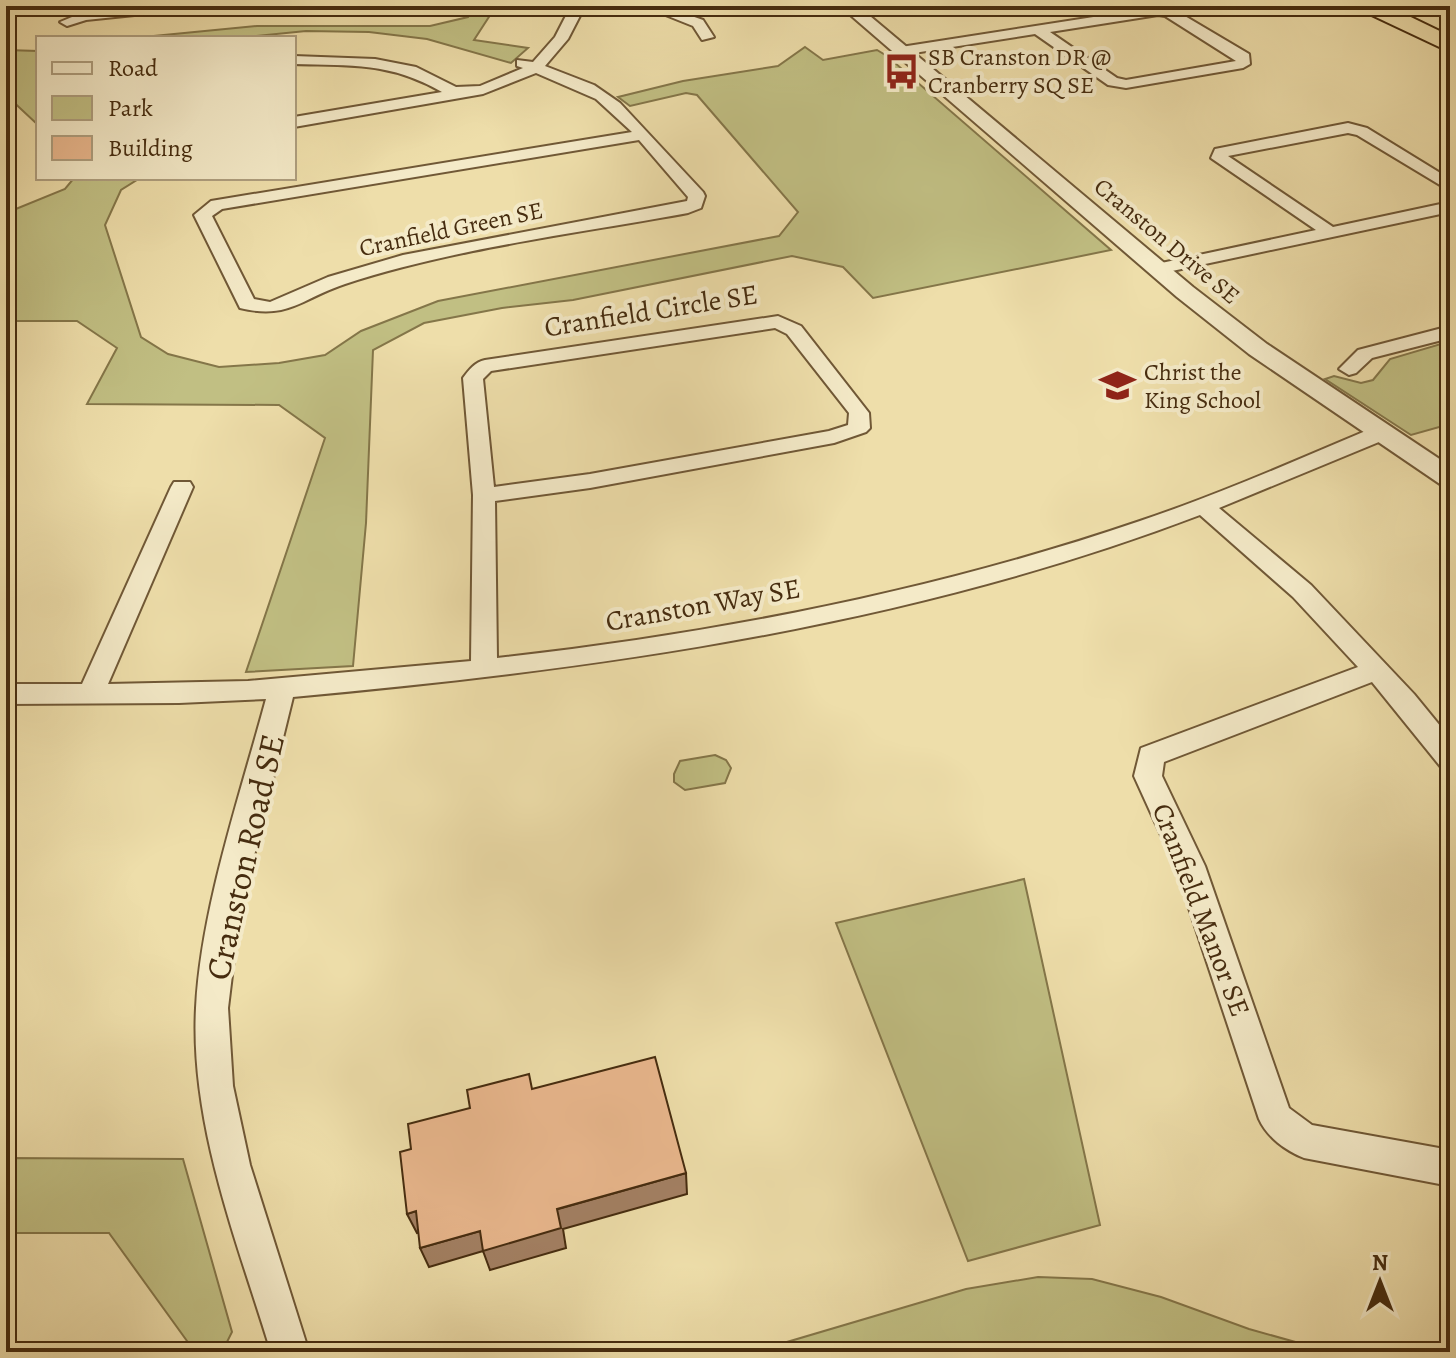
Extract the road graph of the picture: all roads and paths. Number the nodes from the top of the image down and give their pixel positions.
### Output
1 (183, 6) edge
2 (562, 6) edge
3 (578, 6) edge
4 (650, 6) edge
5 (830, 6) edge
6 (848, 6) edge
7 (1371, 6) edge
8 (1401, 6) edge
9 (160, 7) edge
10 (67, 22) dead end
11 (866, 23) junction
12 (1037, 29) junction
13 (1450, 30) edge
14 (707, 37) dead end
15 (1450, 45) edge
16 (901, 51) junction
17 (296, 60) edge
18 (529, 65) junction
19 (455, 93) junction
20 (296, 122) edge
21 (643, 135) junction
22 (1450, 186) edge
23 (1450, 207) edge
24 (1327, 230) junction
25 (1158, 269) junction
26 (1450, 332) edge
27 (1349, 369) dead end
28 (1383, 432) junction
29 (1450, 478) edge
30 (182, 487) dead end
31 (484, 495) junction
32 (1203, 506) junction
33 (484, 669) junction
34 (1377, 670) junction
35 (282, 688) junction
36 (6, 694) edge
37 (91, 694) junction
38 (1450, 758) edge
39 (1450, 1168) edge
40 (290, 1352) edge

1 - 9 street
2 - 18 street
3 - 18 street
4 - 14 street
5 - 11 street, Cranston Drive SE
6 - 11 street, Cranston Drive SE
7 - 15 highway
8 - 13 highway
9 - 10 street
11 - 16 street, Cranston Drive SE
12 - 12 street
12 - 16 street
16 - 25 street, Cranston Drive SE
17 - 19 street
18 - 19 street
18 - 21 street, Cranfield Green SE
19 - 20 street
21 - 21 street, Cranfield Green SE
22 - 24 street
23 - 24 street
24 - 25 street
25 - 28 street, Cranston Drive SE
26 - 27 street
28 - 29 street, Cranston Drive SE
28 - 32 street, Cranston Way SE
30 - 37 street
31 - 31 street, Cranfield Circle SE
31 - 33 street, Cranfield Circle SE
32 - 33 street, Cranston Way SE
32 - 34 street
33 - 35 street, Cranston Way SE
34 - 38 street
34 - 39 street, Cranfield Manor SE
35 - 37 street, Cranston Way SE
35 - 40 street, Cranston Road SE
36 - 37 street, Cranston Way SE

